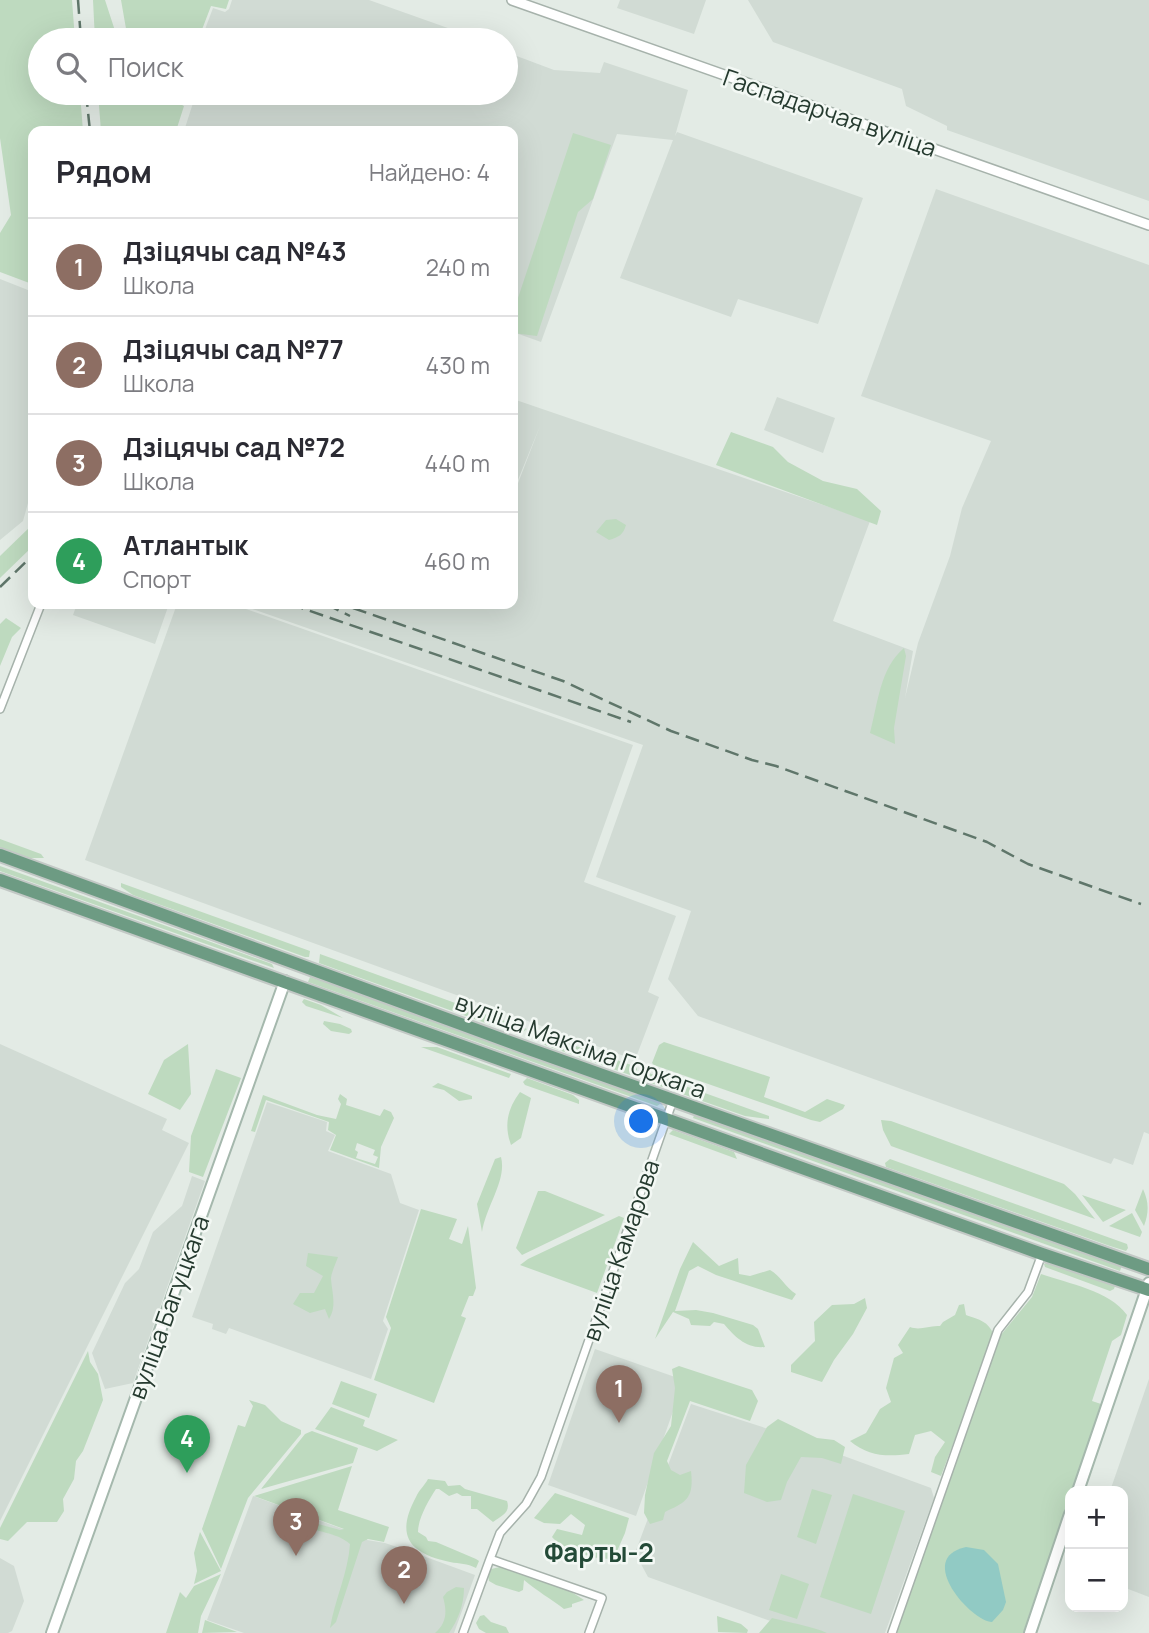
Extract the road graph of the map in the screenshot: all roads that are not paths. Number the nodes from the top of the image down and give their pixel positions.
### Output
1 (512, 0) edge
2 (1149, 225) edge
3 (39, 609) edge
4 (0, 709) edge
5 (0, 855) edge
6 (0, 880) edge
7 (291, 963) junction
8 (285, 981) junction
9 (673, 1100) junction
10 (666, 1118) junction
11 (1042, 1254) junction
12 (1149, 1269) edge
13 (1148, 1287) edge
14 (1080, 1486) edge
15 (1065, 1529) edge
16 (490, 1559) junction
17 (52, 1633) edge
18 (463, 1633) edge
19 (589, 1633) edge
20 (891, 1633) edge
21 (1030, 1633) edge

1 - 2 street, Гаспадарчая вуліца
3 - 4 street
5 - 7 main road, вуліца Максіма Горкага
6 - 8 main road, вуліца Максіма Горкага
7 - 8 main road
7 - 9 main road, вуліца Максіма Горкага
8 - 10 main road, вуліца Максіма Горкага
8 - 17 main road, вуліца Багуцкага
9 - 10 street, вуліца Камарова
9 - 12 main road, вуліца Максіма Горкага
10 - 11 main road, вуліца Максіма Горкага
10 - 16 street, вуліца Камарова
11 - 13 main road, вуліца Максіма Горкага
11 - 20 street
13 - 14 main road
15 - 21 main road
16 - 18 street, вуліца Камарова
16 - 19 street

